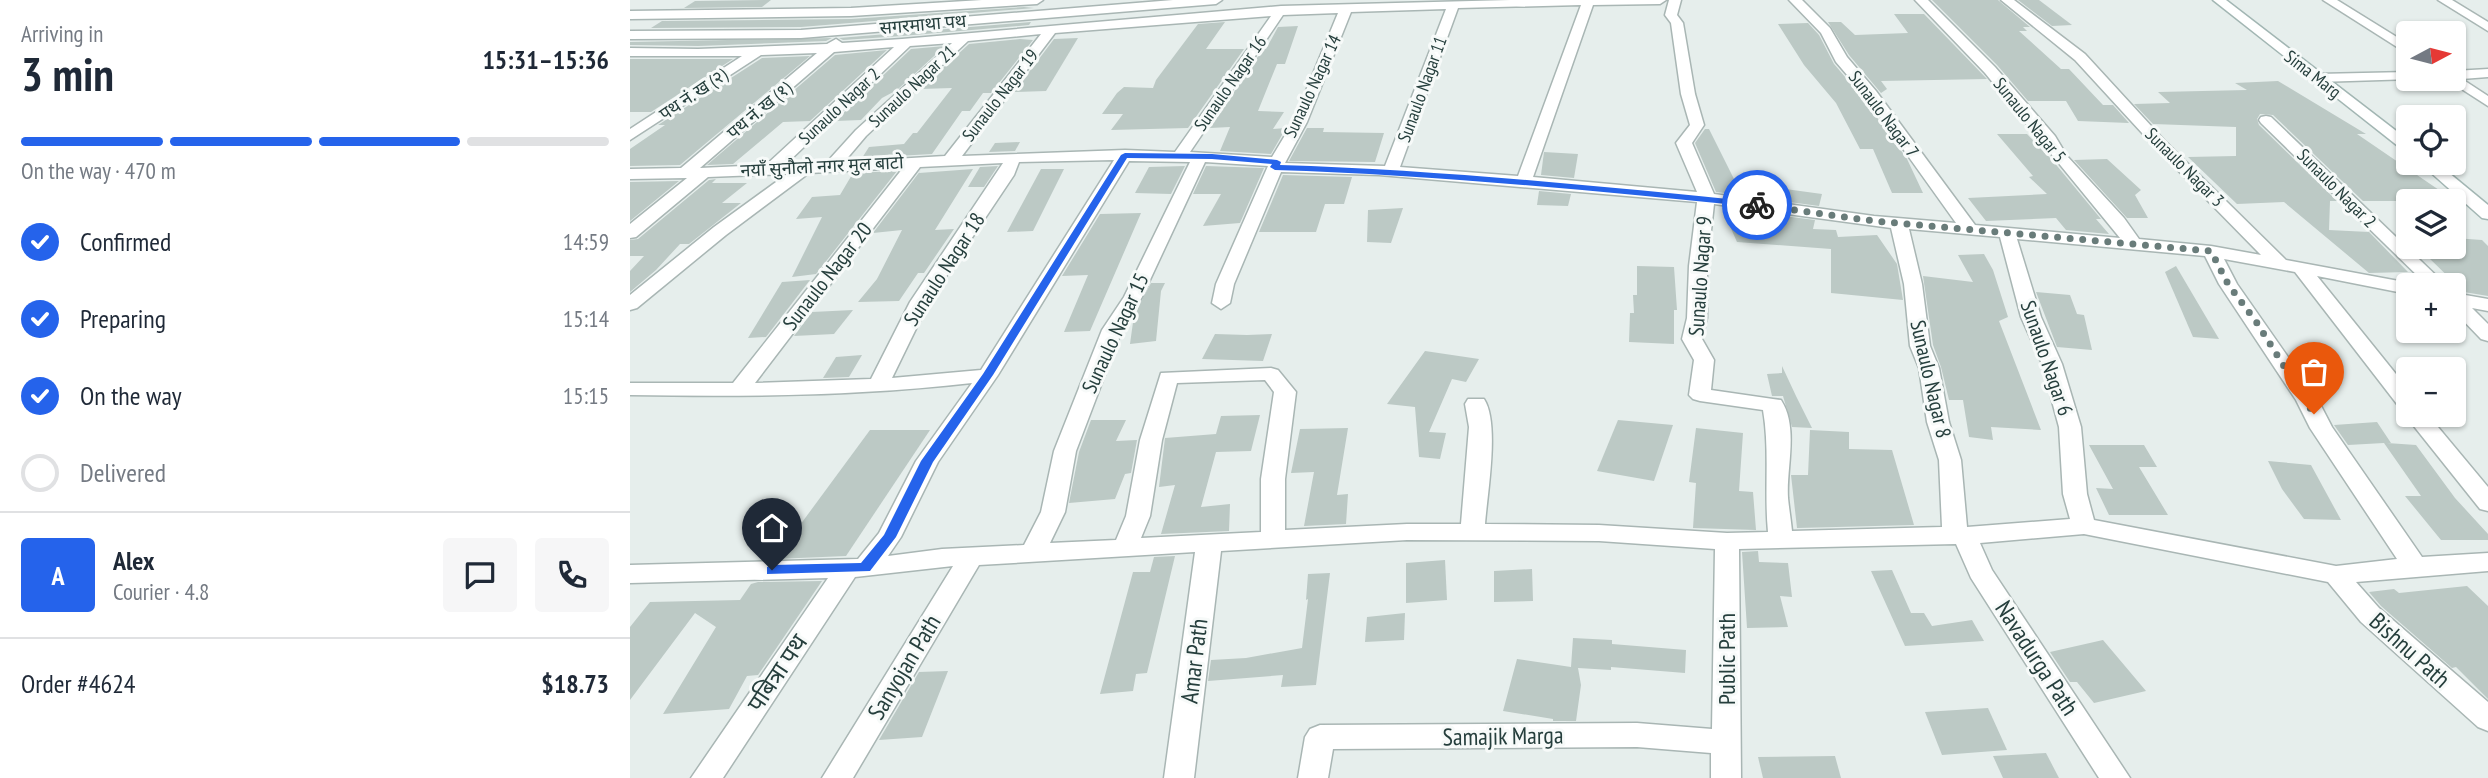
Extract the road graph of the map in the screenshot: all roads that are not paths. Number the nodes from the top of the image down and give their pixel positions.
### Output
1 (1037, 0) edge
2 (1058, 0) edge
3 (1216, 0) edge
4 (1660, 0) edge
5 (1675, 0) edge
6 (1795, 0) edge
7 (1921, 0) edge
8 (2007, 0) edge
9 (2219, 0) edge
10 (2329, 0) edge
11 (2444, 0) edge
12 (1588, 2) junction
13 (1456, 4) edge
14 (854, 6) edge
15 (1346, 9) junction
16 (1281, 10) junction
17 (630, 15) edge
18 (1050, 15) junction
19 (2488, 27) edge
20 (842, 31) junction
21 (1046, 31) junction
22 (630, 34) edge
23 (964, 38) junction
24 (907, 42) junction
25 (2396, 42) edge
26 (834, 47) junction
27 (637, 52) edge
28 (757, 52) junction
29 (630, 60) edge
30 (2488, 73) edge
31 (2396, 76) edge
32 (2466, 76) edge
33 (2318, 78) junction
34 (2466, 86) edge
35 (2488, 102) edge
36 (2266, 120) dead end
37 (630, 136) edge
38 (2396, 138) edge
39 (1125, 155) junction
40 (1014, 157) junction
41 (1190, 157) junction
42 (951, 159) junction
43 (917, 161) junction
44 (1276, 164) junction
45 (832, 166) junction
46 (807, 167) junction
47 (771, 169) junction
48 (1391, 171) junction
49 (703, 173) junction
50 (630, 174) edge
51 (684, 174) junction
52 (2442, 175) edge
53 (1524, 181) junction
54 (1707, 198) junction
55 (2488, 214) edge
56 (1899, 223) junction
57 (1970, 230) junction
58 (630, 233) edge
59 (2007, 233) junction
60 (2133, 244) junction
61 (2211, 251) junction
62 (2290, 265) junction
63 (2425, 273) edge
64 (2396, 286) edge
65 (2466, 302) edge
66 (1221, 303) dead end
67 (630, 304) edge
68 (2488, 305) edge
69 (2466, 312) edge
70 (2488, 335) edge
71 (988, 375) junction
72 (879, 384) junction
73 (630, 389) edge
74 (2396, 389) edge
75 (738, 391) junction
76 (1476, 404) dead end
77 (2427, 427) edge
78 (2488, 503) edge
79 (2084, 526) junction
80 (1472, 532) junction
81 (1960, 535) junction
82 (1781, 539) junction
83 (1273, 541) junction
84 (1727, 541) junction
85 (1209, 544) junction
86 (1124, 549) junction
87 (1032, 554) junction
88 (971, 557) junction
89 (2488, 562) edge
90 (2415, 566) junction
91 (856, 568) junction
92 (630, 574) edge
93 (2336, 575) junction
94 (2488, 719) edge
95 (1726, 742) junction
96 (706, 778) edge
97 (837, 778) edge
98 (1179, 778) edge
99 (1313, 778) edge
100 (1726, 778) edge
101 (2115, 778) edge

1 - 14 street
2 - 18 street, Sunaulo Nagar 19
3 - 18 street, सगरमाथा पथ
4 - 12 street
5 - 54 street
6 - 57 street, Sunaulo Nagar 7
7 - 60 street, Sunaulo Nagar 5
8 - 62 street, Sunaulo Nagar 3
9 - 33 street, Sima Marg
10 - 25 street
11 - 19 street
12 - 13 street
12 - 53 street
13 - 15 street
13 - 48 street, Sunaulo Nagar 11
14 - 17 street
14 - 20 street
15 - 16 street
15 - 44 street, Sunaulo Nagar 14
16 - 21 street
16 - 41 street, Sunaulo Nagar 16
18 - 20 street, सगरमाथा पथ
18 - 21 street, Sunaulo Nagar 19
20 - 22 street, सगरमाथा पथ
20 - 26 street
21 - 23 street
21 - 42 street, Sunaulo Nagar 19
23 - 24 street
23 - 45 street, Sunaulo Nagar 21
24 - 26 street
24 - 47 street, Sunaulo Nagar 2
26 - 28 street
26 - 51 street, पथ नं. ख (१)
27 - 28 street
27 - 29 street
28 - 37 street, पथ नं. ख (२)
30 - 32 street
31 - 33 street
33 - 38 street, Sima Marg
34 - 35 street
36 - 63 street, Sunaulo Nagar 2
39 - 40 street, नयाँ सुनौलो नगर मुल बाटो
39 - 41 street, नयाँ सुनौलो नगर मुल बाटो
39 - 71 street, पबित्रा पथ
40 - 42 street, नयाँ सुनौलो नगर मुल बाटो
40 - 72 street, Sunaulo Nagar 18
41 - 44 street, नयाँ सुनौलो नगर मुल बाटो
41 - 87 street, Sunaulo Nagar 15
42 - 43 street, नयाँ सुनौलो नगर मुल बाटो
43 - 45 street, नयाँ सुनौलो नगर मुल बाटो
43 - 75 street, Sunaulo Nagar 20
44 - 48 street, नयाँ सुनौलो नगर मुल बाटो
44 - 66 street, Sunaulo Nagar 14
45 - 46 street, नयाँ सुनौलो नगर मुल बाटो
46 - 47 street, नयाँ सुनौलो नगर मुल बाटो
46 - 67 street
47 - 49 street, नयाँ सुनौलो नगर मुल बाटो
48 - 53 street, नयाँ सुनौलो नगर मुल बाटो
49 - 51 street, नयाँ सुनौलो नगर मुल बाटो
49 - 58 street
50 - 51 street, नयाँ सुनौलो नगर मुल बाटो
52 - 55 street
53 - 54 street, नयाँ सुनौलो नगर मुल बाटो
54 - 56 street, नयाँ सुनौलो नगर मुल बाटो
54 - 82 street, Sunaulo Nagar 9
56 - 57 street, नयाँ सुनौलो नगर मुल बाटो
56 - 81 street, Sunaulo Nagar 8
57 - 59 street, नयाँ सुनौलो नगर मुल बाटो
59 - 60 street, नयाँ सुनौलो नगर मुल बाटो
59 - 79 street, Sunaulo Nagar 6
60 - 61 street, नयाँ सुनौलो नगर मुल बाटो
61 - 62 street, नयाँ सुनौलो नगर मुल बाटो
61 - 90 street
62 - 64 street, नयाँ सुनौलो नगर मुल बाटो
62 - 74 street, Sunaulo Nagar 3
65 - 68 street
69 - 70 street
71 - 72 street
71 - 91 street, पबित्रा पथ
72 - 75 street
73 - 75 street
76 - 80 street
77 - 78 street
79 - 81 street
79 - 93 street
80 - 83 street
80 - 84 street
81 - 82 street
81 - 101 street, Navadurga Path
82 - 84 street
83 - 85 street
83 - 86 street
84 - 95 street, Public Path
85 - 86 street
85 - 98 street, Amar Path
86 - 87 street
87 - 88 street
88 - 91 street
88 - 97 street, Sanyojan Path
89 - 90 street
90 - 93 street
91 - 92 street
91 - 96 street, पबित्रा पथ
93 - 94 street, Bishnu Path
95 - 99 street, Samajik Marga
95 - 100 street, Public Path

